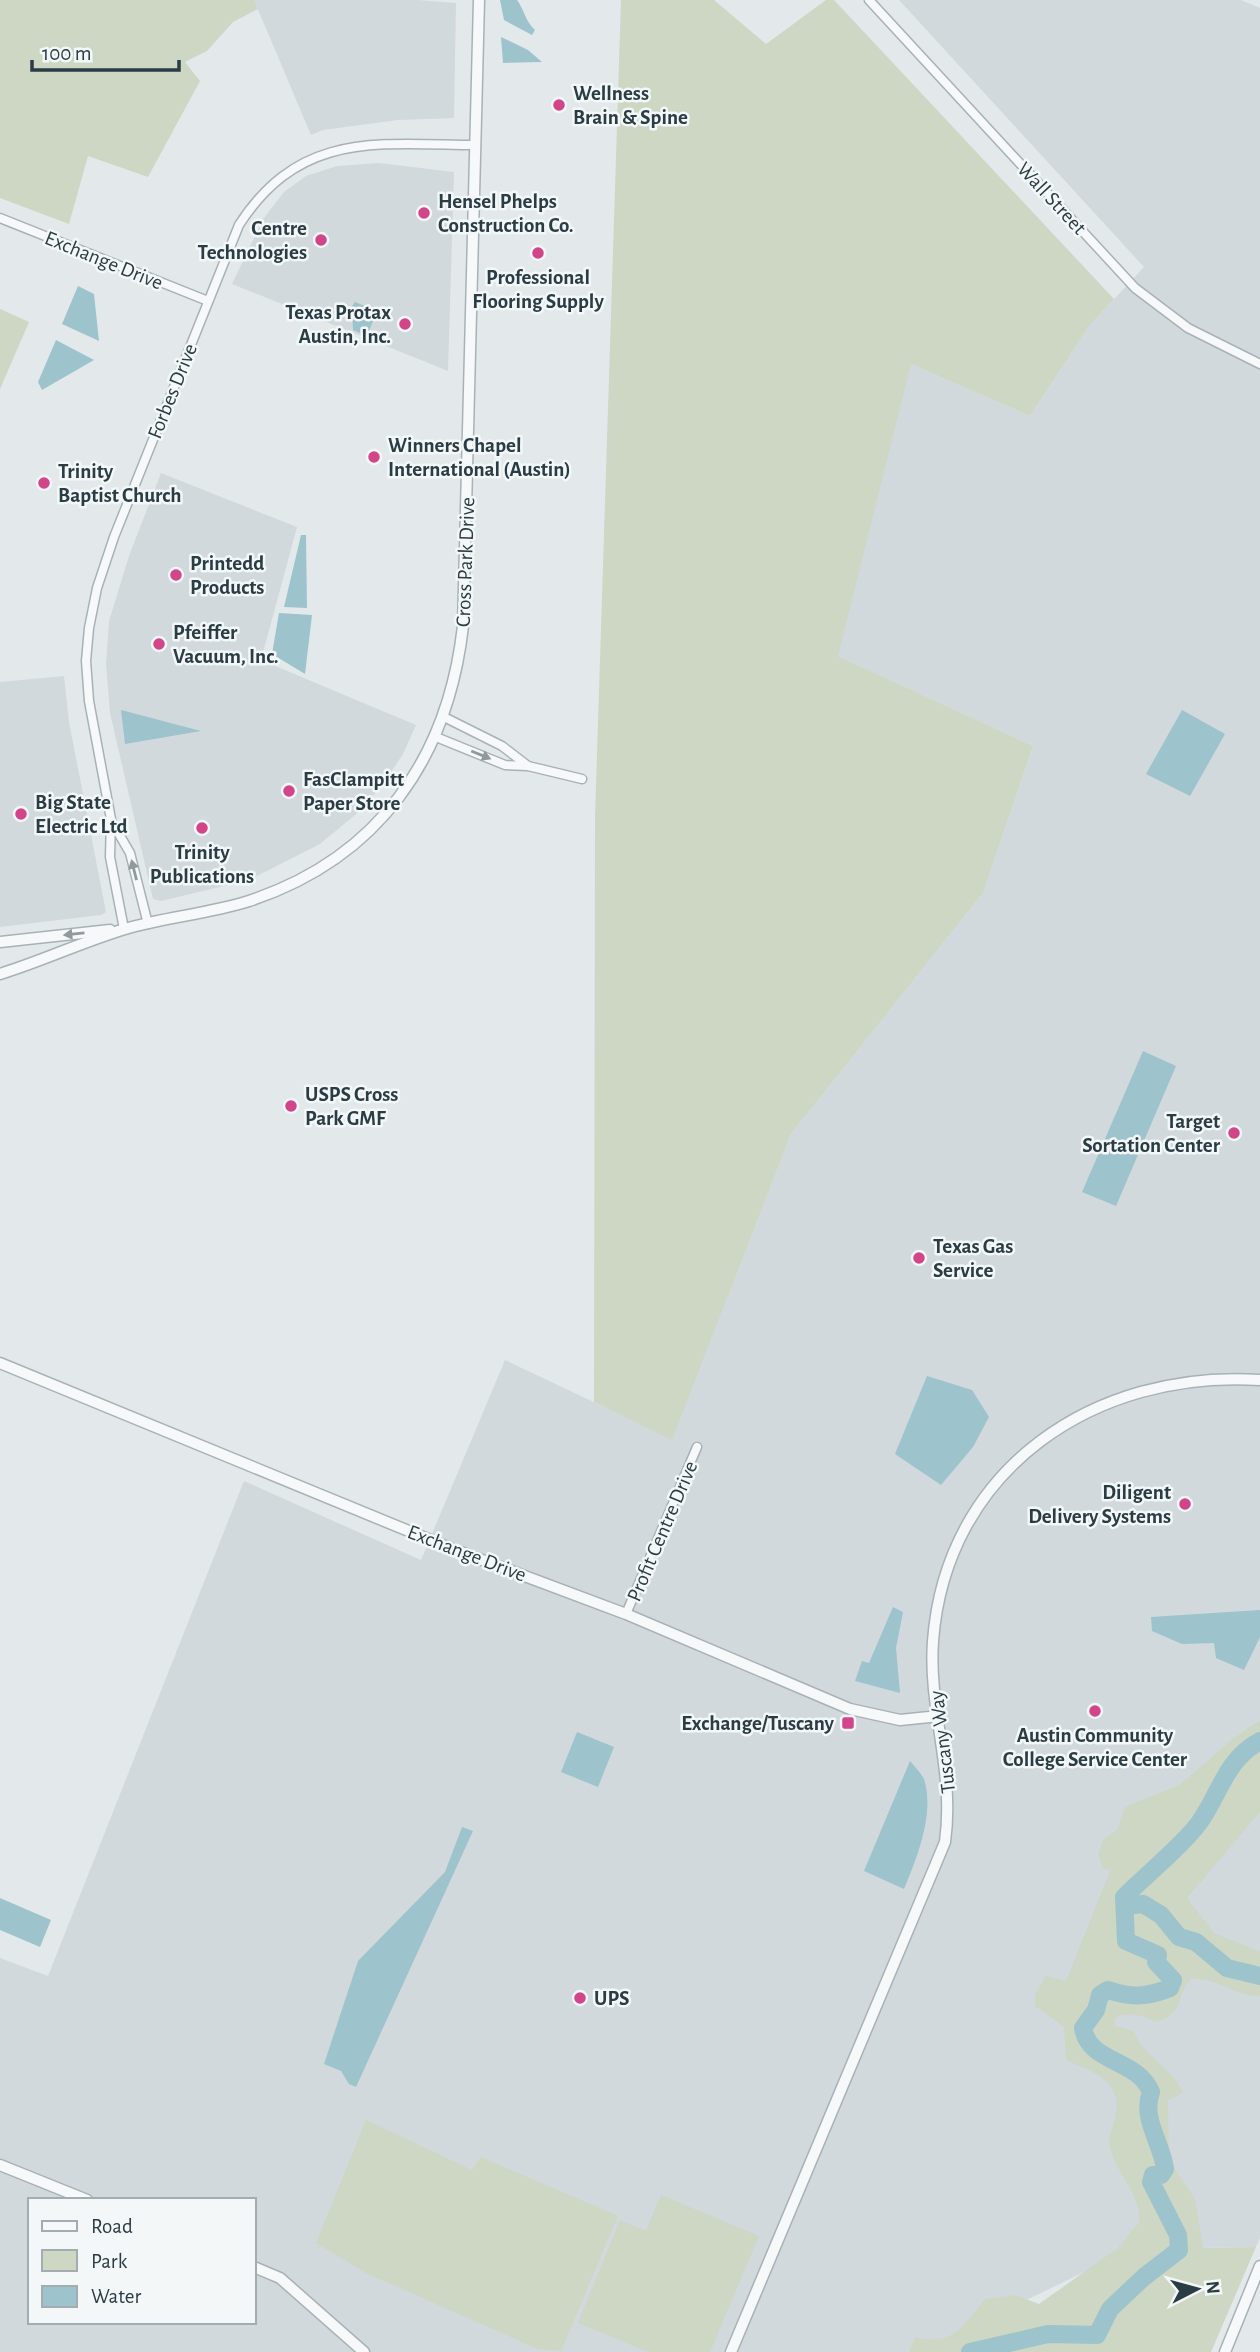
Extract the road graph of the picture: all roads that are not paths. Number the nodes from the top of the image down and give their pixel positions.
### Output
1 (479, 0) edge
2 (869, 0) edge
3 (475, 145) junction
4 (0, 218) edge
5 (208, 301) junction
6 (1260, 365) edge
7 (444, 717) junction
8 (436, 737) junction
9 (528, 766) junction
10 (582, 779) dead end
11 (111, 819) junction
12 (148, 924) junction
13 (124, 929) junction
14 (0, 942) edge
15 (0, 974) edge
16 (0, 1363) edge
17 (1260, 1380) edge
18 (697, 1447) dead end
19 (626, 1614) junction
20 (939, 1716) junction
21 (0, 2165) edge
22 (82, 2198) edge
23 (1260, 2266) edge
24 (256, 2268) edge
25 (364, 2352) edge
26 (731, 2352) edge
27 (1225, 2352) edge

1 - 3 street, Cross Park Drive
2 - 6 street, Wall Street
3 - 5 street, Forbes Drive
3 - 7 street, Cross Park Drive
4 - 5 street, Exchange Drive
5 - 11 street, Forbes Drive
7 - 8 street, Cross Park Drive
7 - 9 street
8 -> 9 street
8 - 12 street, Cross Park Drive
9 - 10 street
12 -> 11 street, Forbes Drive
11 - 13 street, Forbes Drive
12 - 13 street, Cross Park Drive
13 -> 14 street, Cross Park Drive
13 - 15 street, Cross Park Drive
16 - 19 street, Exchange Drive
17 - 20 street, Tuscany Way
18 - 19 street, Profit Centre Drive
19 - 20 street, Exchange Drive
20 - 26 street, Tuscany Way
21 - 22 street
23 - 27 street
24 - 25 street

